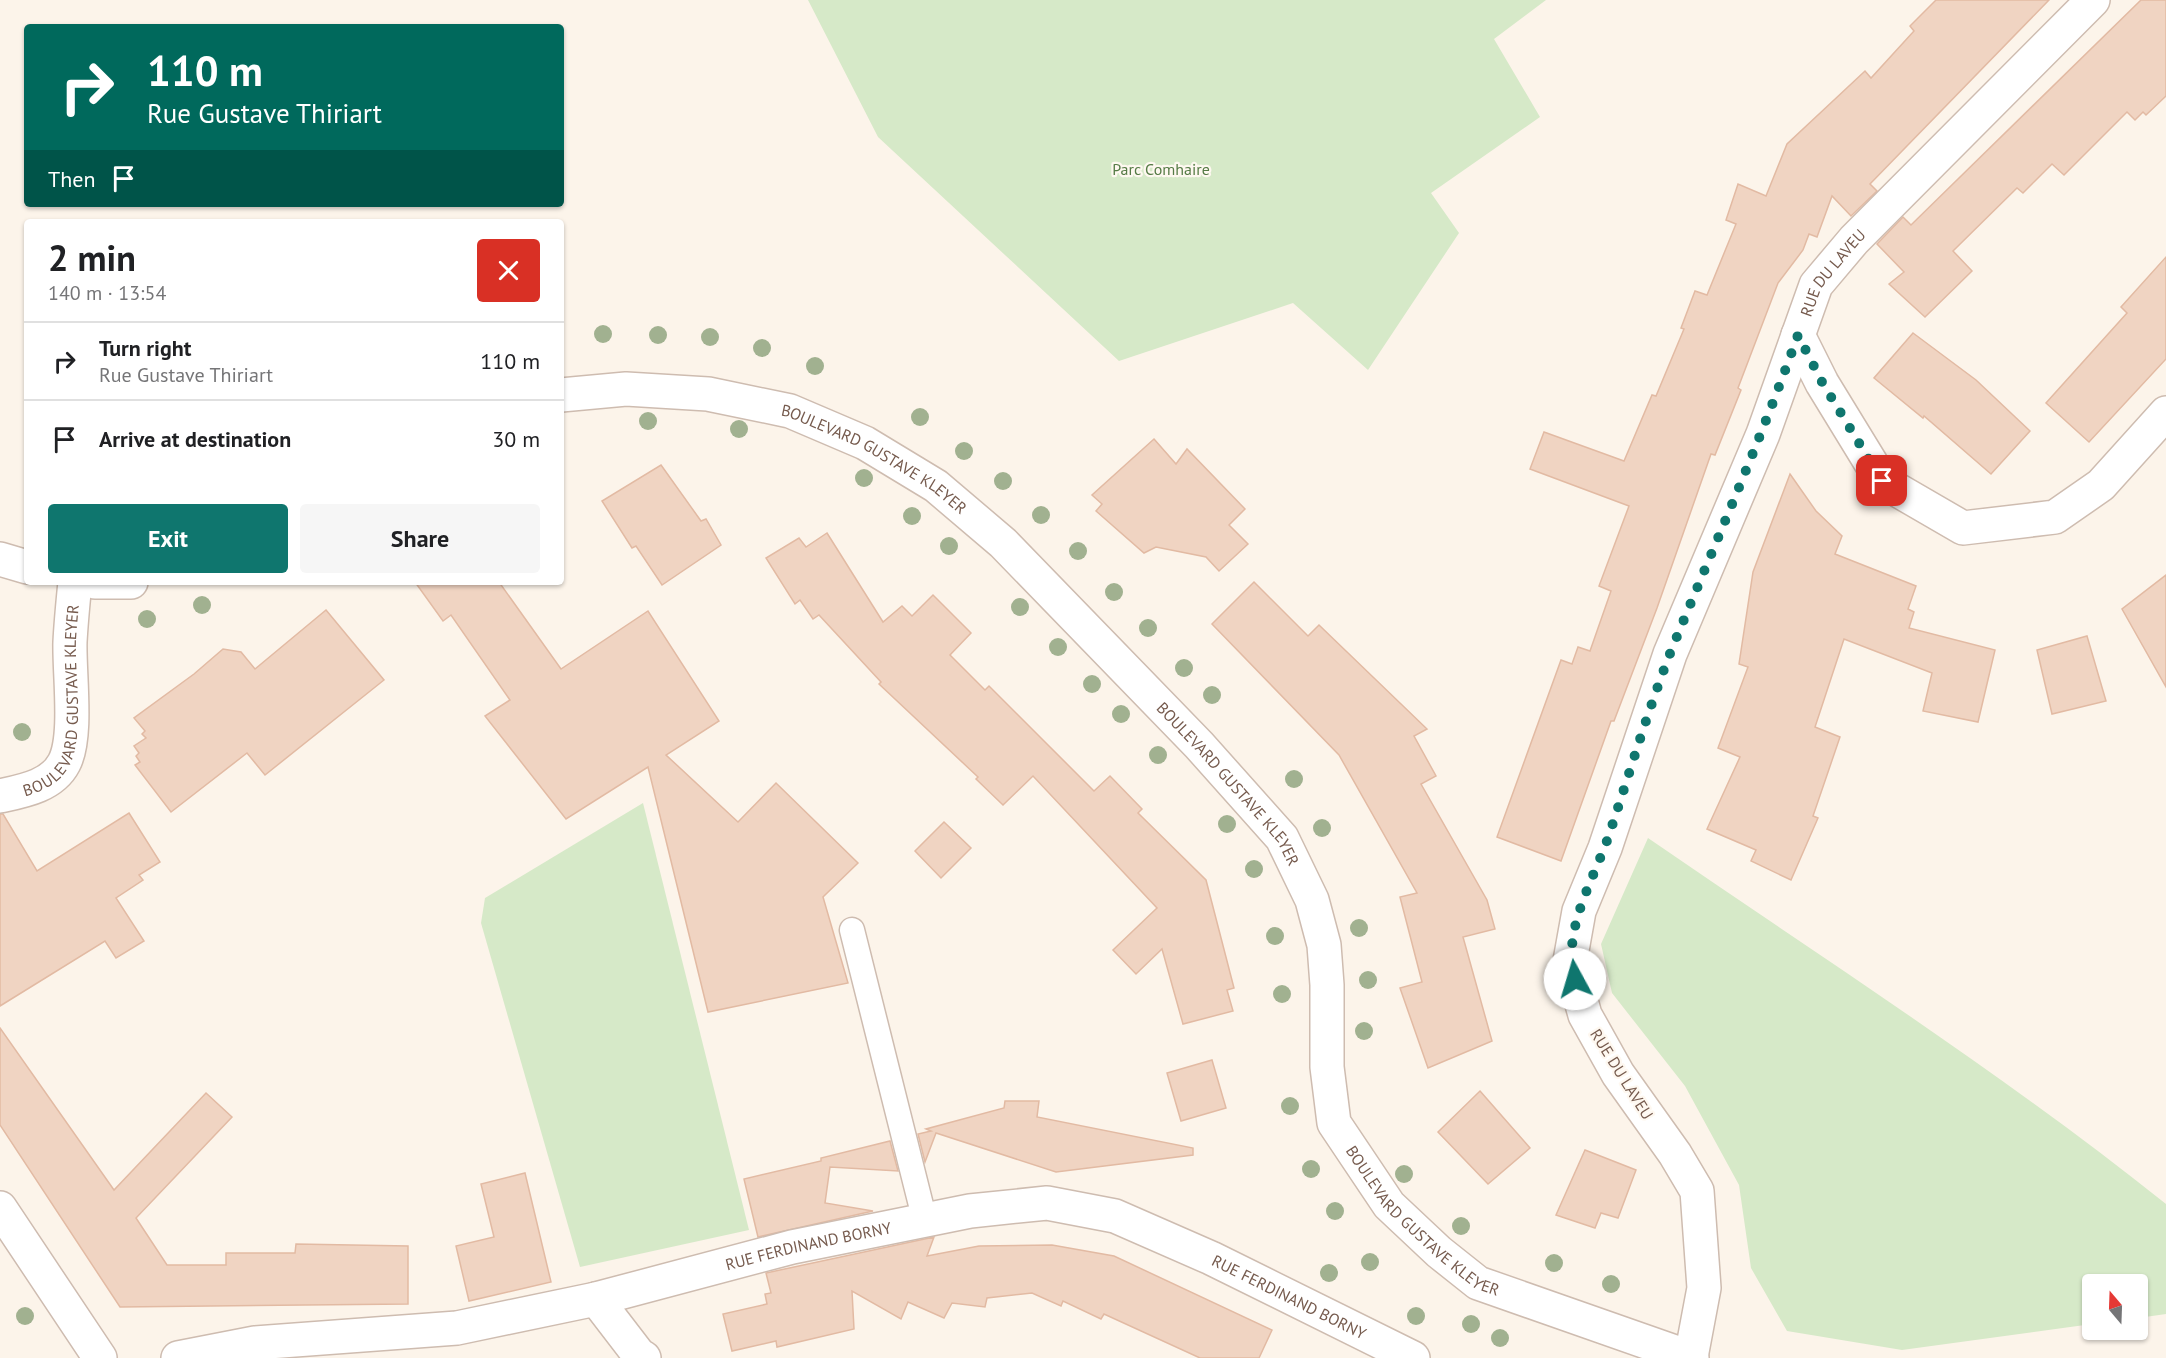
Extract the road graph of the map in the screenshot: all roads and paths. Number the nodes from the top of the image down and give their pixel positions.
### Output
1 (2093, 0) edge
2 (1798, 335) junction
3 (564, 395) edge
4 (2166, 413) edge
5 (0, 559) edge
6 (24, 566) edge
7 (75, 585) edge
8 (0, 796) edge
9 (852, 930) dead end
10 (0, 1208) edge
11 (925, 1221) junction
12 (596, 1299) junction
13 (100, 1358) edge
14 (178, 1358) edge
15 (644, 1358) edge
16 (1413, 1358) edge
17 (1692, 1358) edge

1 - 2 street, RUE DU LAVEU
2 - 4 street
2 - 17 street, RUE DU LAVEU
3 - 17 street, BOULEVARD GUSTAVE KLEYER
5 - 6 street
7 - 8 street, BOULEVARD GUSTAVE KLEYER
9 - 11 lane
10 - 13 street
11 - 12 street, RUE FERDINAND BORNY
11 - 16 street, RUE FERDINAND BORNY
12 - 14 street, RUE FERDINAND BORNY
12 - 15 street

